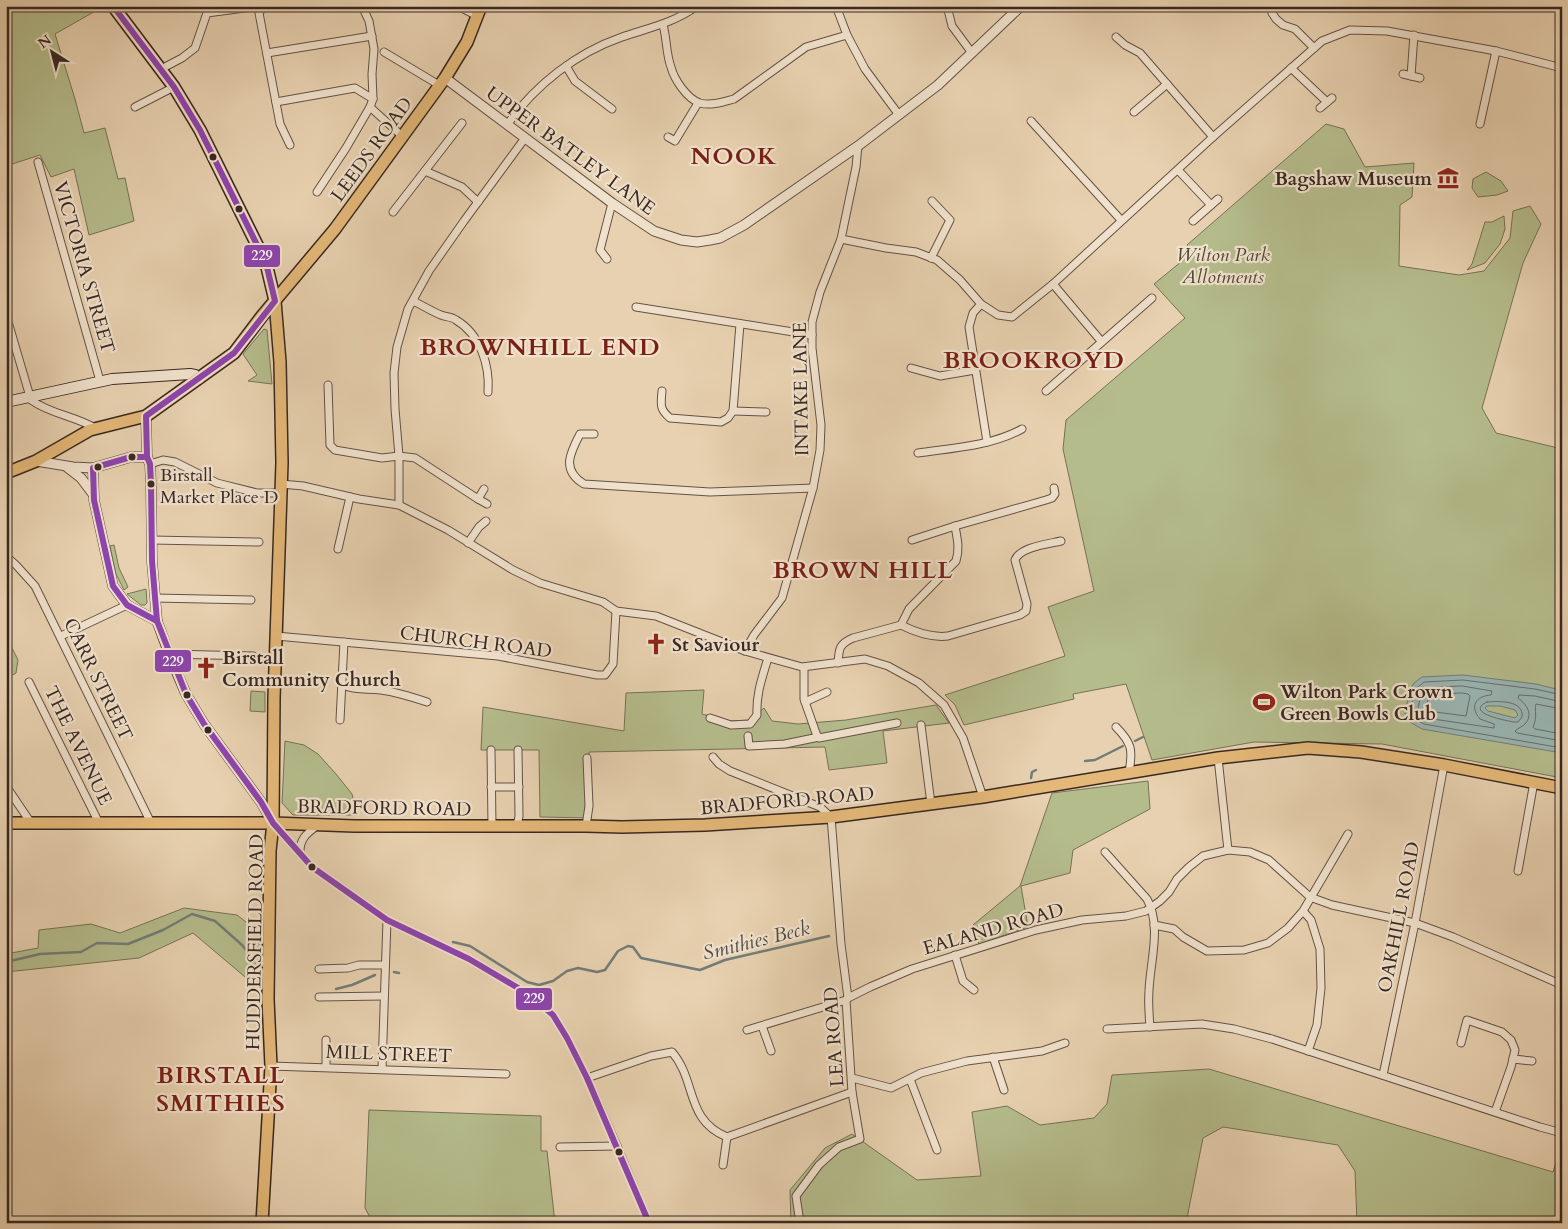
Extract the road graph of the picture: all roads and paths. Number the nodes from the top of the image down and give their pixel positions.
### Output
1 (113, 6) edge
2 (252, 6) edge
3 (264, 6) edge
4 (362, 6) edge
5 (458, 6) edge
6 (697, 6) edge
7 (836, 6) edge
8 (947, 6) edge
9 (1021, 6) edge
10 (1270, 6) edge
11 (479, 11) edge
12 (663, 25) junction
13 (847, 35) junction
14 (372, 36) junction
15 (1414, 36) junction
16 (1116, 37) dead end
17 (1314, 48) junction
18 (1496, 51) junction
19 (384, 52) dead end
20 (267, 53) junction
21 (972, 53) junction
22 (566, 66) junction
23 (1291, 68) junction
24 (1562, 68) edge
25 (161, 69) junction
26 (1403, 74) dead end
27 (1411, 76) junction
28 (1420, 78) dead end
29 (442, 81) junction
30 (1167, 84) junction
31 (174, 87) junction
32 (373, 99) junction
33 (276, 102) junction
34 (698, 103) junction
35 (134, 106) dead end
36 (370, 107) junction
37 (1320, 108) dead end
38 (612, 109) dead end
39 (1134, 112) dead end
40 (898, 115) junction
41 (1030, 121) dead end
42 (462, 123) dead end
43 (1480, 124) dead end
44 (507, 125) junction
45 (402, 136) junction
46 (668, 137) dead end
47 (1213, 137) junction
48 (526, 138) junction
49 (290, 145) dead end
50 (858, 146) junction
51 (38, 162) dead end
52 (1178, 170) junction
53 (424, 171) junction
54 (317, 192) dead end
55 (1218, 198) dead end
56 (932, 201) dead end
57 (478, 202) junction
58 (612, 203) junction
59 (1211, 204) junction
60 (393, 212) dead end
61 (1121, 220) junction
62 (1193, 222) dead end
63 (841, 239) junction
64 (931, 258) junction
65 (607, 259) dead end
66 (1053, 284) junction
67 (1152, 298) dead end
68 (413, 300) junction
69 (275, 301) junction
70 (980, 304) junction
71 (636, 307) dead end
72 (6, 315) edge
73 (740, 324) junction
74 (812, 335) junction
75 (1101, 341) junction
76 (911, 368) dead end
77 (975, 370) junction
78 (198, 379) junction
79 (100, 381) junction
80 (328, 385) dead end
81 (662, 391) dead end
82 (1046, 391) dead end
83 (488, 392) dead end
84 (30, 397) junction
85 (6, 402) edge
86 (733, 411) junction
87 (766, 412) dead end
88 (146, 416) junction
89 (1022, 428) dead end
90 (96, 429) junction
91 (594, 434) dead end
92 (987, 442) junction
93 (918, 453) dead end
94 (399, 456) junction
95 (148, 460) junction
96 (36, 461) junction
97 (66, 466) junction
98 (93, 468) junction
99 (6, 473) edge
100 (281, 488) junction
101 (813, 488) junction
102 (1054, 488) dead end
103 (484, 489) dead end
104 (94, 495) junction
105 (350, 497) junction
106 (478, 499) junction
107 (487, 504) dead end
108 (399, 505) junction
109 (486, 521) dead end
110 (955, 526) junction
111 (152, 540) junction
112 (912, 540) dead end
113 (1061, 541) dead end
114 (259, 542) dead end
115 (468, 543) junction
116 (338, 549) dead end
117 (6, 556) edge
118 (155, 598) junction
119 (251, 600) dead end
120 (126, 605) junction
121 (616, 610) junction
122 (157, 622) junction
123 (901, 625) junction
124 (61, 636) junction
125 (276, 636) junction
126 (344, 642) junction
127 (745, 651) junction
128 (169, 654) junction
129 (253, 656) dead end
130 (768, 658) junction
131 (838, 663) junction
132 (804, 667) junction
133 (29, 682) dead end
134 (342, 685) junction
135 (827, 692) dead end
136 (427, 702) dead end
137 (805, 702) junction
138 (710, 718) dead end
139 (340, 720) dead end
140 (897, 723) dead end
141 (921, 724) dead end
142 (1116, 727) dead end
143 (748, 736) dead end
144 (819, 737) junction
145 (491, 750) dead end
146 (518, 750) dead end
147 (712, 757) dead end
148 (586, 758) dead end
149 (1218, 758) junction
150 (1444, 764) junction
151 (1128, 772) junction
152 (1534, 782) junction
153 (6, 786) edge
154 (491, 787) junction
155 (518, 787) junction
156 (1562, 788) edge
157 (983, 797) junction
158 (931, 804) junction
159 (831, 817) junction
160 (6, 823) edge
161 (31, 823) junction
162 (99, 823) junction
163 (151, 823) junction
164 (273, 823) junction
165 (318, 825) junction
166 (492, 826) junction
167 (517, 826) junction
168 (586, 826) junction
169 (1348, 834) dead end
170 (1228, 850) junction
171 (1105, 852) dead end
172 (300, 854) junction
173 (1518, 871) dead end
174 (1310, 897) junction
175 (1152, 907) junction
176 (1303, 911) junction
177 (387, 920) junction
178 (1415, 923) junction
179 (1154, 925) junction
180 (955, 955) junction
181 (385, 965) junction
182 (319, 968) dead end
183 (1562, 985) edge
184 (974, 990) dead end
185 (384, 996) junction
186 (319, 997) dead end
187 (847, 999) junction
188 (762, 1026) junction
189 (1150, 1027) junction
190 (1106, 1029) dead end
191 (747, 1030) dead end
192 (326, 1040) dead end
193 (1065, 1043) dead end
194 (1461, 1043) dead end
195 (771, 1051) dead end
196 (1308, 1051) junction
197 (994, 1057) junction
198 (1512, 1059) junction
199 (1532, 1061) dead end
200 (271, 1066) junction
201 (326, 1067) junction
202 (382, 1069) junction
203 (506, 1074) dead end
204 (1383, 1075) junction
205 (586, 1078) junction
206 (852, 1078) junction
207 (910, 1079) junction
208 (1004, 1090) dead end
209 (852, 1092) junction
210 (1495, 1112) junction
211 (1562, 1133) edge
212 (726, 1137) junction
213 (617, 1146) junction
214 (560, 1147) dead end
215 (937, 1150) dead end
216 (723, 1164) dead end
217 (262, 1223) edge
218 (649, 1223) edge
219 (800, 1223) edge

1 - 25 main road, HUDDERSFIELD ROAD
2 - 25 street
3 - 20 street
4 - 14 street
5 - 11 street
6 - 12 street
7 - 13 street
8 - 21 street
9 - 21 street, UPPER BATLEY LANE
10 - 17 street
11 - 29 main road, LEEDS ROAD
12 - 22 street
12 - 34 street
13 - 34 street
13 - 40 street
14 - 20 street
14 - 32 street
15 - 17 street
15 - 18 street
15 - 27 street
16 - 30 street
17 - 23 street
18 - 24 street
18 - 43 street
19 - 29 street
20 - 33 street
21 - 40 street, UPPER BATLEY LANE
22 - 38 street
22 - 44 street
23 - 37 street
23 - 47 street
25 - 31 main road, HUDDERSFIELD ROAD
26 - 27 street
27 - 28 street
29 - 44 street, UPPER BATLEY LANE
29 - 45 main road, LEEDS ROAD
30 - 39 street
30 - 47 street
31 - 35 street
31 - 69 main road, HUDDERSFIELD ROAD
32 - 33 street
32 - 36 street
33 - 49 street
34 - 46 street
36 - 45 street
36 - 54 street
40 - 50 street, UPPER BATLEY LANE
41 - 61 street
42 - 53 street
44 - 48 street, UPPER BATLEY LANE
45 - 69 main road, LEEDS ROAD
47 - 52 street
48 - 57 street
48 - 58 street, UPPER BATLEY LANE
50 - 58 street, UPPER BATLEY LANE
50 - 63 street, INTAKE LANE
51 - 79 street, VICTORIA STREET
52 - 59 street
52 - 61 street
53 - 57 street
53 - 60 street
55 - 59 street
56 - 64 street
57 - 68 street
58 - 65 street
59 - 62 street
61 - 66 street
63 - 64 street
63 - 74 street, INTAKE LANE
64 - 70 street
66 - 70 street
66 - 75 street
67 - 75 street
68 - 83 street
68 - 94 street
69 - 78 main road, LEEDS ROAD
69 - 100 main road, HUDDERSFIELD ROAD
70 - 77 street
71 - 73 street
72 - 84 street
73 - 74 street
73 - 86 street
74 - 101 street, INTAKE LANE
75 - 82 street
76 - 77 street
77 - 92 street
78 - 79 main road
78 - 88 main road, LEEDS ROAD
79 - 84 main road
80 - 94 street
81 - 86 street
84 - 85 main road
84 - 90 street
86 - 87 street
88 - 90 main road
88 - 95 street
89 - 92 street
90 - 96 main road
91 - 101 street
92 - 93 street
94 - 106 street
94 - 108 street
95 - 98 street
95 - 100 street
95 - 111 street
96 - 97 street
96 - 99 main road
97 - 98 street
97 - 104 street
98 - 104 street
100 - 105 street
100 - 125 main road, HUDDERSFIELD ROAD
101 - 127 street, INTAKE LANE
102 - 110 street
103 - 106 street
104 - 120 street
105 - 108 street
105 - 116 street
106 - 107 street
108 - 115 street
109 - 115 street
110 - 112 street
110 - 123 street
111 - 114 street
111 - 118 street
113 - 123 street
115 - 121 street
117 - 124 street, CARR STREET
118 - 119 street
118 - 122 street
120 - 122 street
120 - 124 street
121 - 126 street, CHURCH ROAD
121 - 127 street
122 - 128 street
123 - 131 street
124 - 163 street, CARR STREET
125 - 126 street, CHURCH ROAD
125 - 164 main road, HUDDERSFIELD ROAD
126 - 134 street
127 - 130 street
128 - 129 street
128 - 164 street
130 - 132 street
130 - 138 street
131 - 132 street
131 - 157 street
132 - 137 street
133 - 162 street, THE AVENUE
134 - 136 street
134 - 139 street
135 - 137 street
137 - 144 street
140 - 144 street
141 - 158 street
142 - 151 street
143 - 144 street
145 - 154 street
146 - 155 street
147 - 159 street
148 - 168 street
149 - 150 main road, BRADFORD ROAD
149 - 151 main road, BRADFORD ROAD
149 - 170 street
150 - 152 main road, BRADFORD ROAD
150 - 178 street, OAKHILL ROAD
151 - 157 main road, BRADFORD ROAD
152 - 156 main road, BRADFORD ROAD
152 - 173 street
153 - 161 street
154 - 155 street
154 - 166 street
155 - 167 street
157 - 158 main road, BRADFORD ROAD
158 - 159 main road, BRADFORD ROAD
159 - 168 main road, BRADFORD ROAD
159 - 187 street, LEA ROAD
160 - 161 main road, BRADFORD ROAD
161 - 162 main road, BRADFORD ROAD
162 - 163 main road, BRADFORD ROAD
163 - 164 main road, BRADFORD ROAD
164 - 165 main road, BRADFORD ROAD
164 - 172 street
164 - 200 main road, HUDDERSFIELD ROAD
165 - 166 main road, BRADFORD ROAD
165 - 172 street
166 - 167 main road, BRADFORD ROAD
167 - 168 main road, BRADFORD ROAD
169 - 174 street
170 - 174 street
170 - 175 street
171 - 175 street
172 - 177 street
174 - 176 street
174 - 178 street
175 - 179 street
175 - 180 street, EALAND ROAD
176 - 179 street
176 - 196 street
177 - 181 street
177 - 205 street
178 - 183 street
178 - 204 street, OAKHILL ROAD
179 - 189 street
180 - 184 street
180 - 187 street, EALAND ROAD
181 - 182 street
181 - 185 street
185 - 186 street
185 - 202 street
187 - 188 street, EALAND ROAD
187 - 206 street, LEA ROAD
188 - 191 street, EALAND ROAD
188 - 195 street
189 - 190 street
189 - 196 street
192 - 201 street
193 - 197 street
194 - 198 street
196 - 204 street
197 - 207 street
197 - 208 street
198 - 199 street
198 - 210 street
200 - 201 street, MILL STREET
200 - 217 main road, HUDDERSFIELD ROAD
201 - 202 street, MILL STREET
202 - 203 street, MILL STREET
204 - 210 street
205 - 212 street
205 - 213 street
206 - 207 street
206 - 209 street, LEA ROAD
207 - 215 street
209 - 212 street
209 - 219 street, LEA ROAD
210 - 211 street
212 - 216 street
213 - 214 street
213 - 218 street

